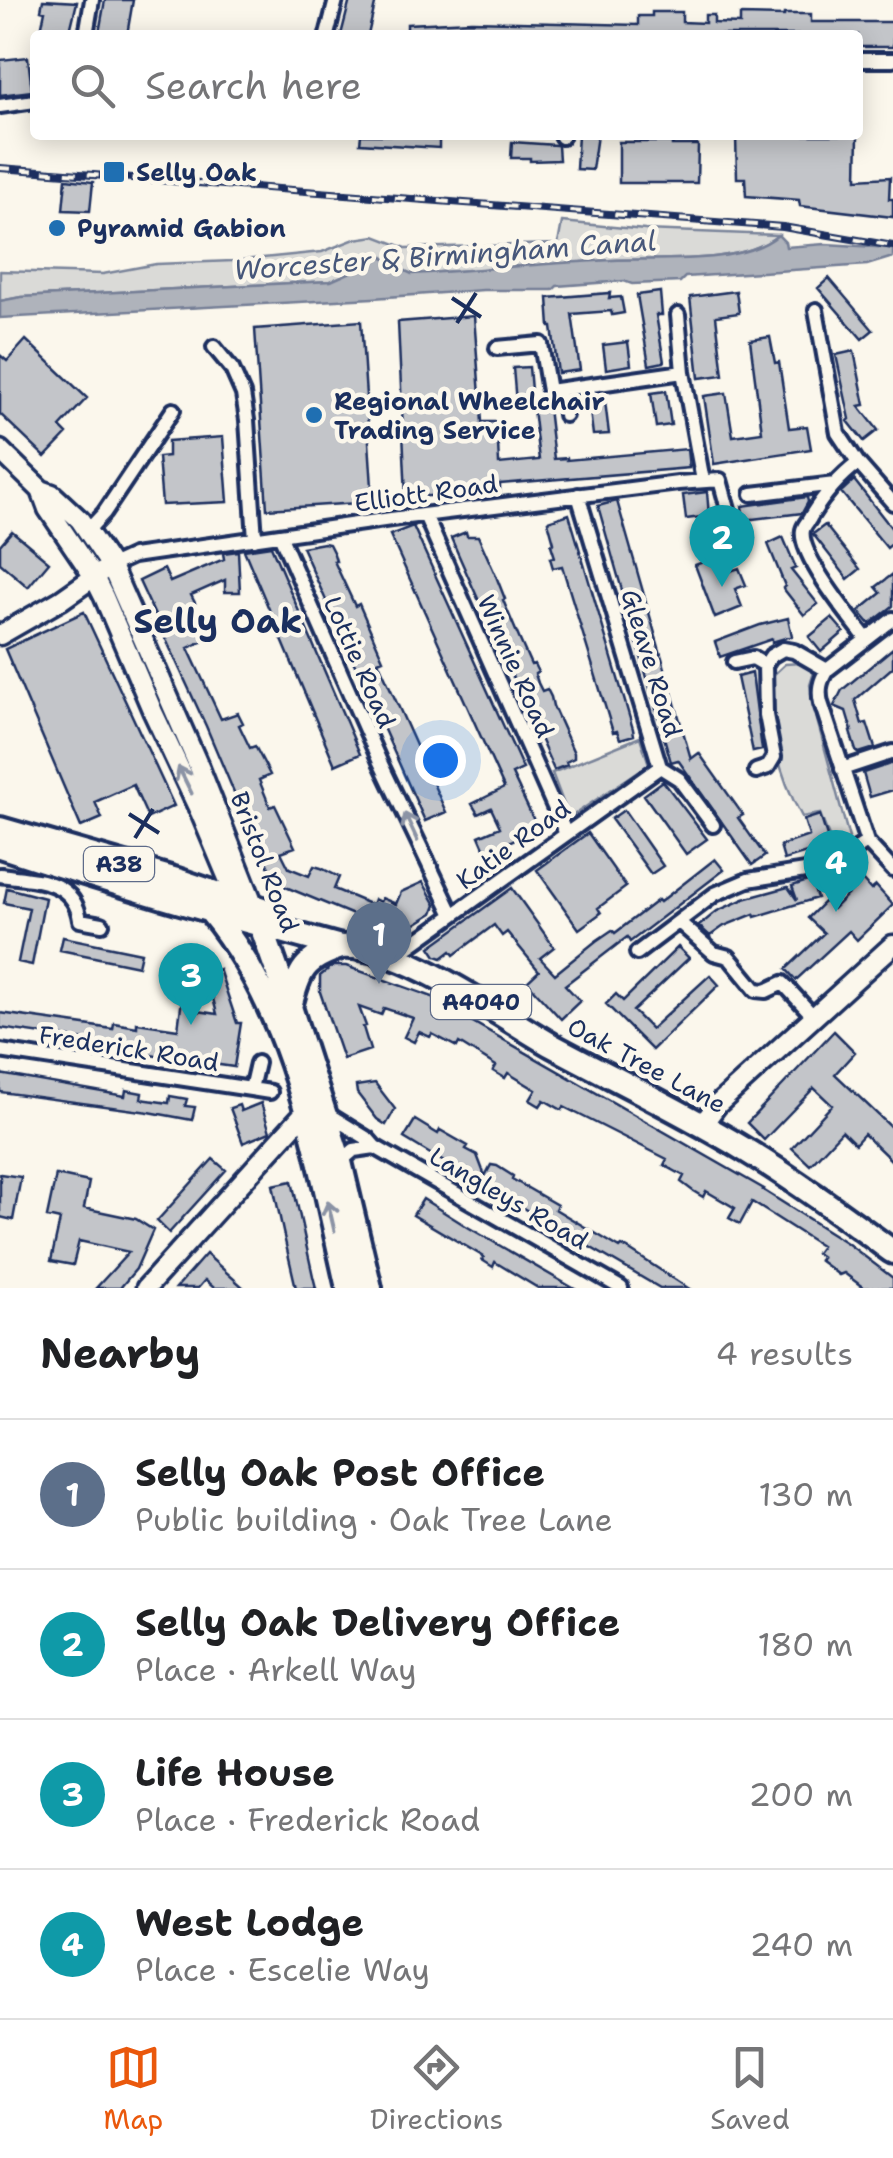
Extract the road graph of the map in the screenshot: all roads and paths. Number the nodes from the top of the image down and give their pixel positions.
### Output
1 (92, 0) edge
2 (336, 0) edge
3 (87, 30) edge
4 (328, 30) edge
5 (863, 60) edge
6 (893, 60) edge
7 (30, 102) edge
8 (0, 106) edge
9 (816, 310) dead end
10 (678, 315) dead end
11 (214, 347) dead end
12 (497, 348) dead end
13 (683, 372) junction
14 (564, 390) junction
15 (173, 410) dead end
16 (565, 416) dead end
17 (0, 450) edge
18 (858, 464) junction
19 (703, 481) junction
20 (835, 484) junction
21 (41, 490) junction
22 (752, 494) dead end
23 (578, 495) junction
24 (890, 495) edge
25 (728, 509) dead end
26 (425, 516) junction
27 (88, 530) junction
28 (280, 536) junction
29 (255, 539) junction
30 (112, 566) junction
31 (94, 577) junction
32 (893, 619) edge
33 (0, 635) edge
34 (866, 638) junction
35 (734, 662) dead end
36 (765, 665) junction
37 (826, 670) junction
38 (893, 752) edge
39 (660, 767) junction
40 (842, 769) junction
41 (756, 771) dead end
42 (713, 825) dead end
43 (0, 829) edge
44 (566, 834) junction
45 (867, 842) junction
46 (0, 846) edge
47 (57, 846) junction
48 (893, 870) edge
49 (0, 875) edge
50 (64, 878) junction
51 (210, 910) junction
52 (249, 914) junction
53 (453, 914) junction
54 (679, 922) junction
55 (102, 924) dead end
56 (893, 945) edge
57 (348, 947) junction
58 (637, 953) dead end
59 (393, 958) junction
60 (284, 1016) junction
61 (814, 1018) junction
62 (0, 1051) edge
63 (257, 1064) dead end
64 (252, 1089) junction
65 (270, 1092) dead end
66 (315, 1111) junction
67 (702, 1126) junction
68 (315, 1143) junction
69 (375, 1147) junction
70 (270, 1150) junction
71 (340, 1162) junction
72 (893, 1252) edge
73 (146, 1288) edge
74 (348, 1288) edge
75 (370, 1288) edge
76 (621, 1288) edge

1 - 3 street
2 - 4 street
5 - 6 street
7 - 8 street
9 - 18 street
10 - 13 street
11 - 29 street
12 - 14 street
13 - 14 street
13 - 19 street
14 - 16 street
15 - 27 street
17 - 21 main road, Bristol Road
18 - 20 street
18 - 24 street
19 - 23 street, Elliott Road
19 - 25 street
20 - 22 street
20 - 34 street
21 - 27 main road, Bristol Road
21 - 31 main road, Bristol Road
23 - 26 street, Elliott Road
23 - 39 street, Gleave Road
26 - 28 street, Elliott Road
26 - 44 street, Winnie Road
27 - 30 main road, Bristol Road
28 - 29 street, Elliott Road
53 -> 28 street, Lottie Road
29 - 30 street, Elliott Road
30 - 31 main road
30 - 52 main road, Bristol Road
31 - 33 main road
52 -> 31 main road, Bristol Road
32 - 34 street
34 - 37 street
35 - 36 street
36 - 37 street
36 - 41 street
37 - 40 street
38 - 40 street
39 - 42 street, Gleave Road
39 - 44 street, Katie Road
40 - 45 street
43 - 47 highway, A38
44 - 53 street, Katie Road
45 - 48 street
45 - 54 street
46 - 50 highway, A38
47 - 50 street
47 - 52 highway, A38
49 - 50 street
50 - 51 highway, A38
50 - 55 street
51 - 52 highway, A38
51 - 60 highway
52 - 57 highway, Oak Tree Lane / A4040
52 - 60 highway, Bristol Road
53 - 59 street, Katie Road
54 - 58 street
54 - 61 street
56 - 61 main road
57 - 59 highway, Oak Tree Lane / A4040
57 - 60 highway
59 - 67 highway, Oak Tree Lane / A4040
60 - 66 highway, Bristol Road
61 - 67 main road
62 - 64 street, Frederick Road
63 - 64 street, Frederick Road
64 - 65 street, Frederick Road
66 - 68 highway, Bristol Road
66 - 69 street, Langleys Road
66 - 70 main road
66 - 71 highway, Bristol Road
67 - 72 highway, Oak Tree Lane / A4040
68 - 70 main road
74 -> 68 highway, Bristol Road
69 - 71 street
69 - 76 street, Langleys Road
70 - 73 main road
71 - 75 highway, Bristol Road

